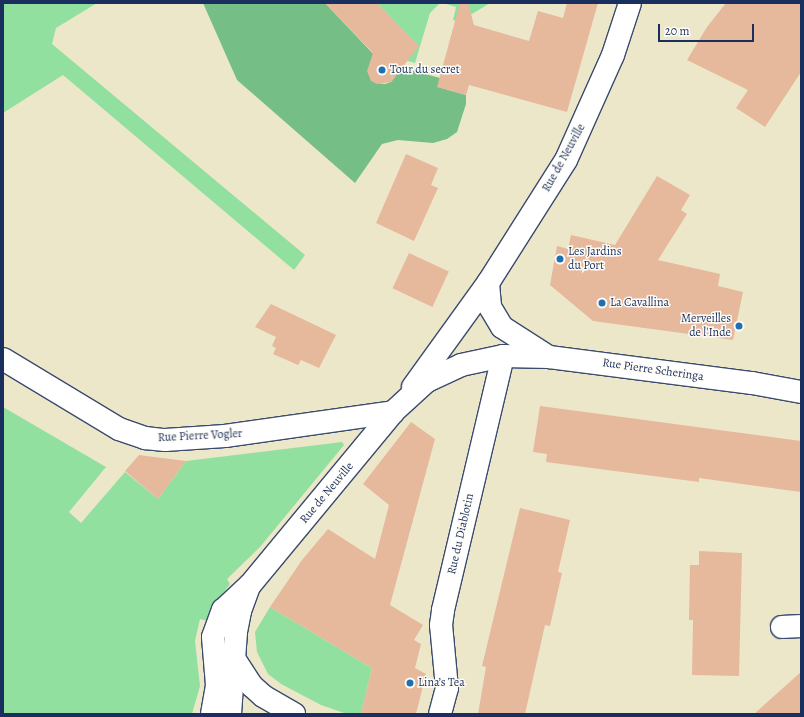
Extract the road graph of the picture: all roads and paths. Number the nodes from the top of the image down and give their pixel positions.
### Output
1 (630, 3) edge
2 (488, 283) junction
3 (503, 356) junction
4 (549, 357) junction
5 (3, 359) edge
6 (801, 392) edge
7 (398, 407) junction
8 (250, 585) junction
9 (235, 660) junction
10 (212, 714) edge
11 (230, 714) edge
12 (294, 714) edge
13 (440, 714) edge

1 - 2 street, Rue de Neuville
2 - 4 street
2 - 7 street, Rue de Neuville
3 - 4 street, Rue Pierre Scheringa
3 - 7 street, Rue de Neuville
3 - 13 street, Rue du Diablotin
4 - 6 street, Rue Pierre Scheringa
5 - 7 street, Rue Pierre Vogler
7 - 8 street, Rue de Neuville
8 - 9 street, Rue de Neuville
8 - 10 street, Rue de Neuville
9 - 11 street, Rue de Neuville
9 - 12 street

